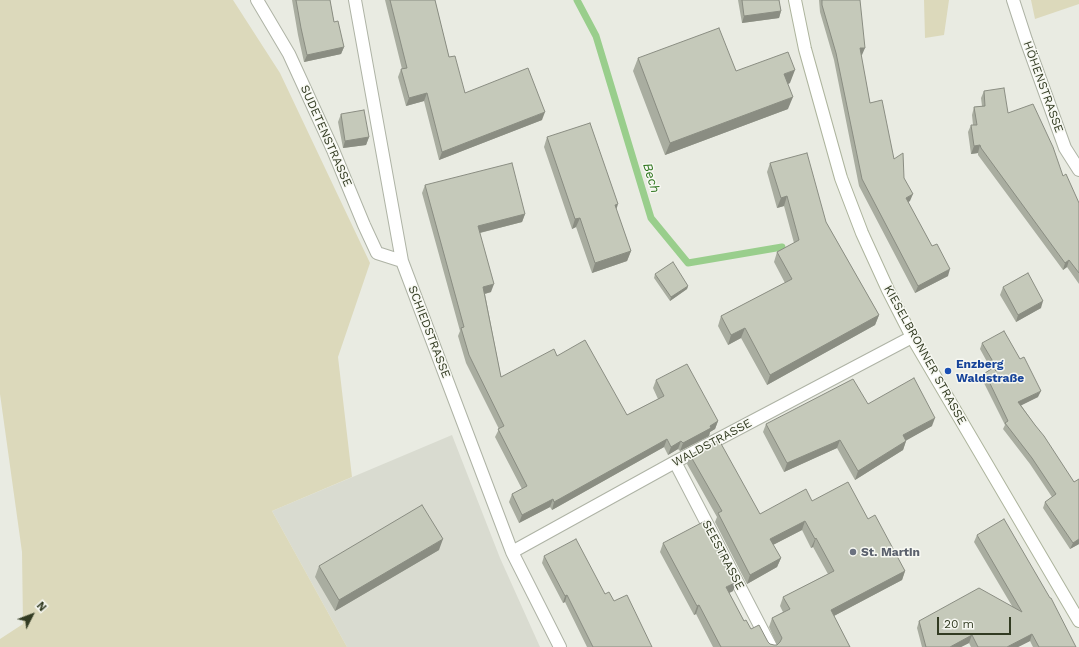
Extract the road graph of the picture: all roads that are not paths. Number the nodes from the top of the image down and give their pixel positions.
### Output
1 (257, 0) edge
2 (355, 0) edge
3 (795, 0) edge
4 (1013, 0) edge
5 (1079, 170) edge
6 (402, 260) junction
7 (912, 336) junction
8 (675, 462) junction
9 (512, 552) junction
10 (1079, 621) edge
11 (560, 647) edge
12 (771, 647) edge

1 - 6 street, SUDETENSTRASSE
2 - 6 street, SCHIEDSTRASSE
3 - 7 street, KIESELBRONNER STRASSE
4 - 5 street, HÖHENSTRASSE
6 - 9 street, SCHIEDSTRASSE
7 - 8 street, WALDSTRASSE
7 - 10 street, KIESELBRONNER STRASSE
8 - 9 street, WALDSTRASSE
8 - 12 street, SEESTRASSE
9 - 11 street, SCHIEDSTRASSE

